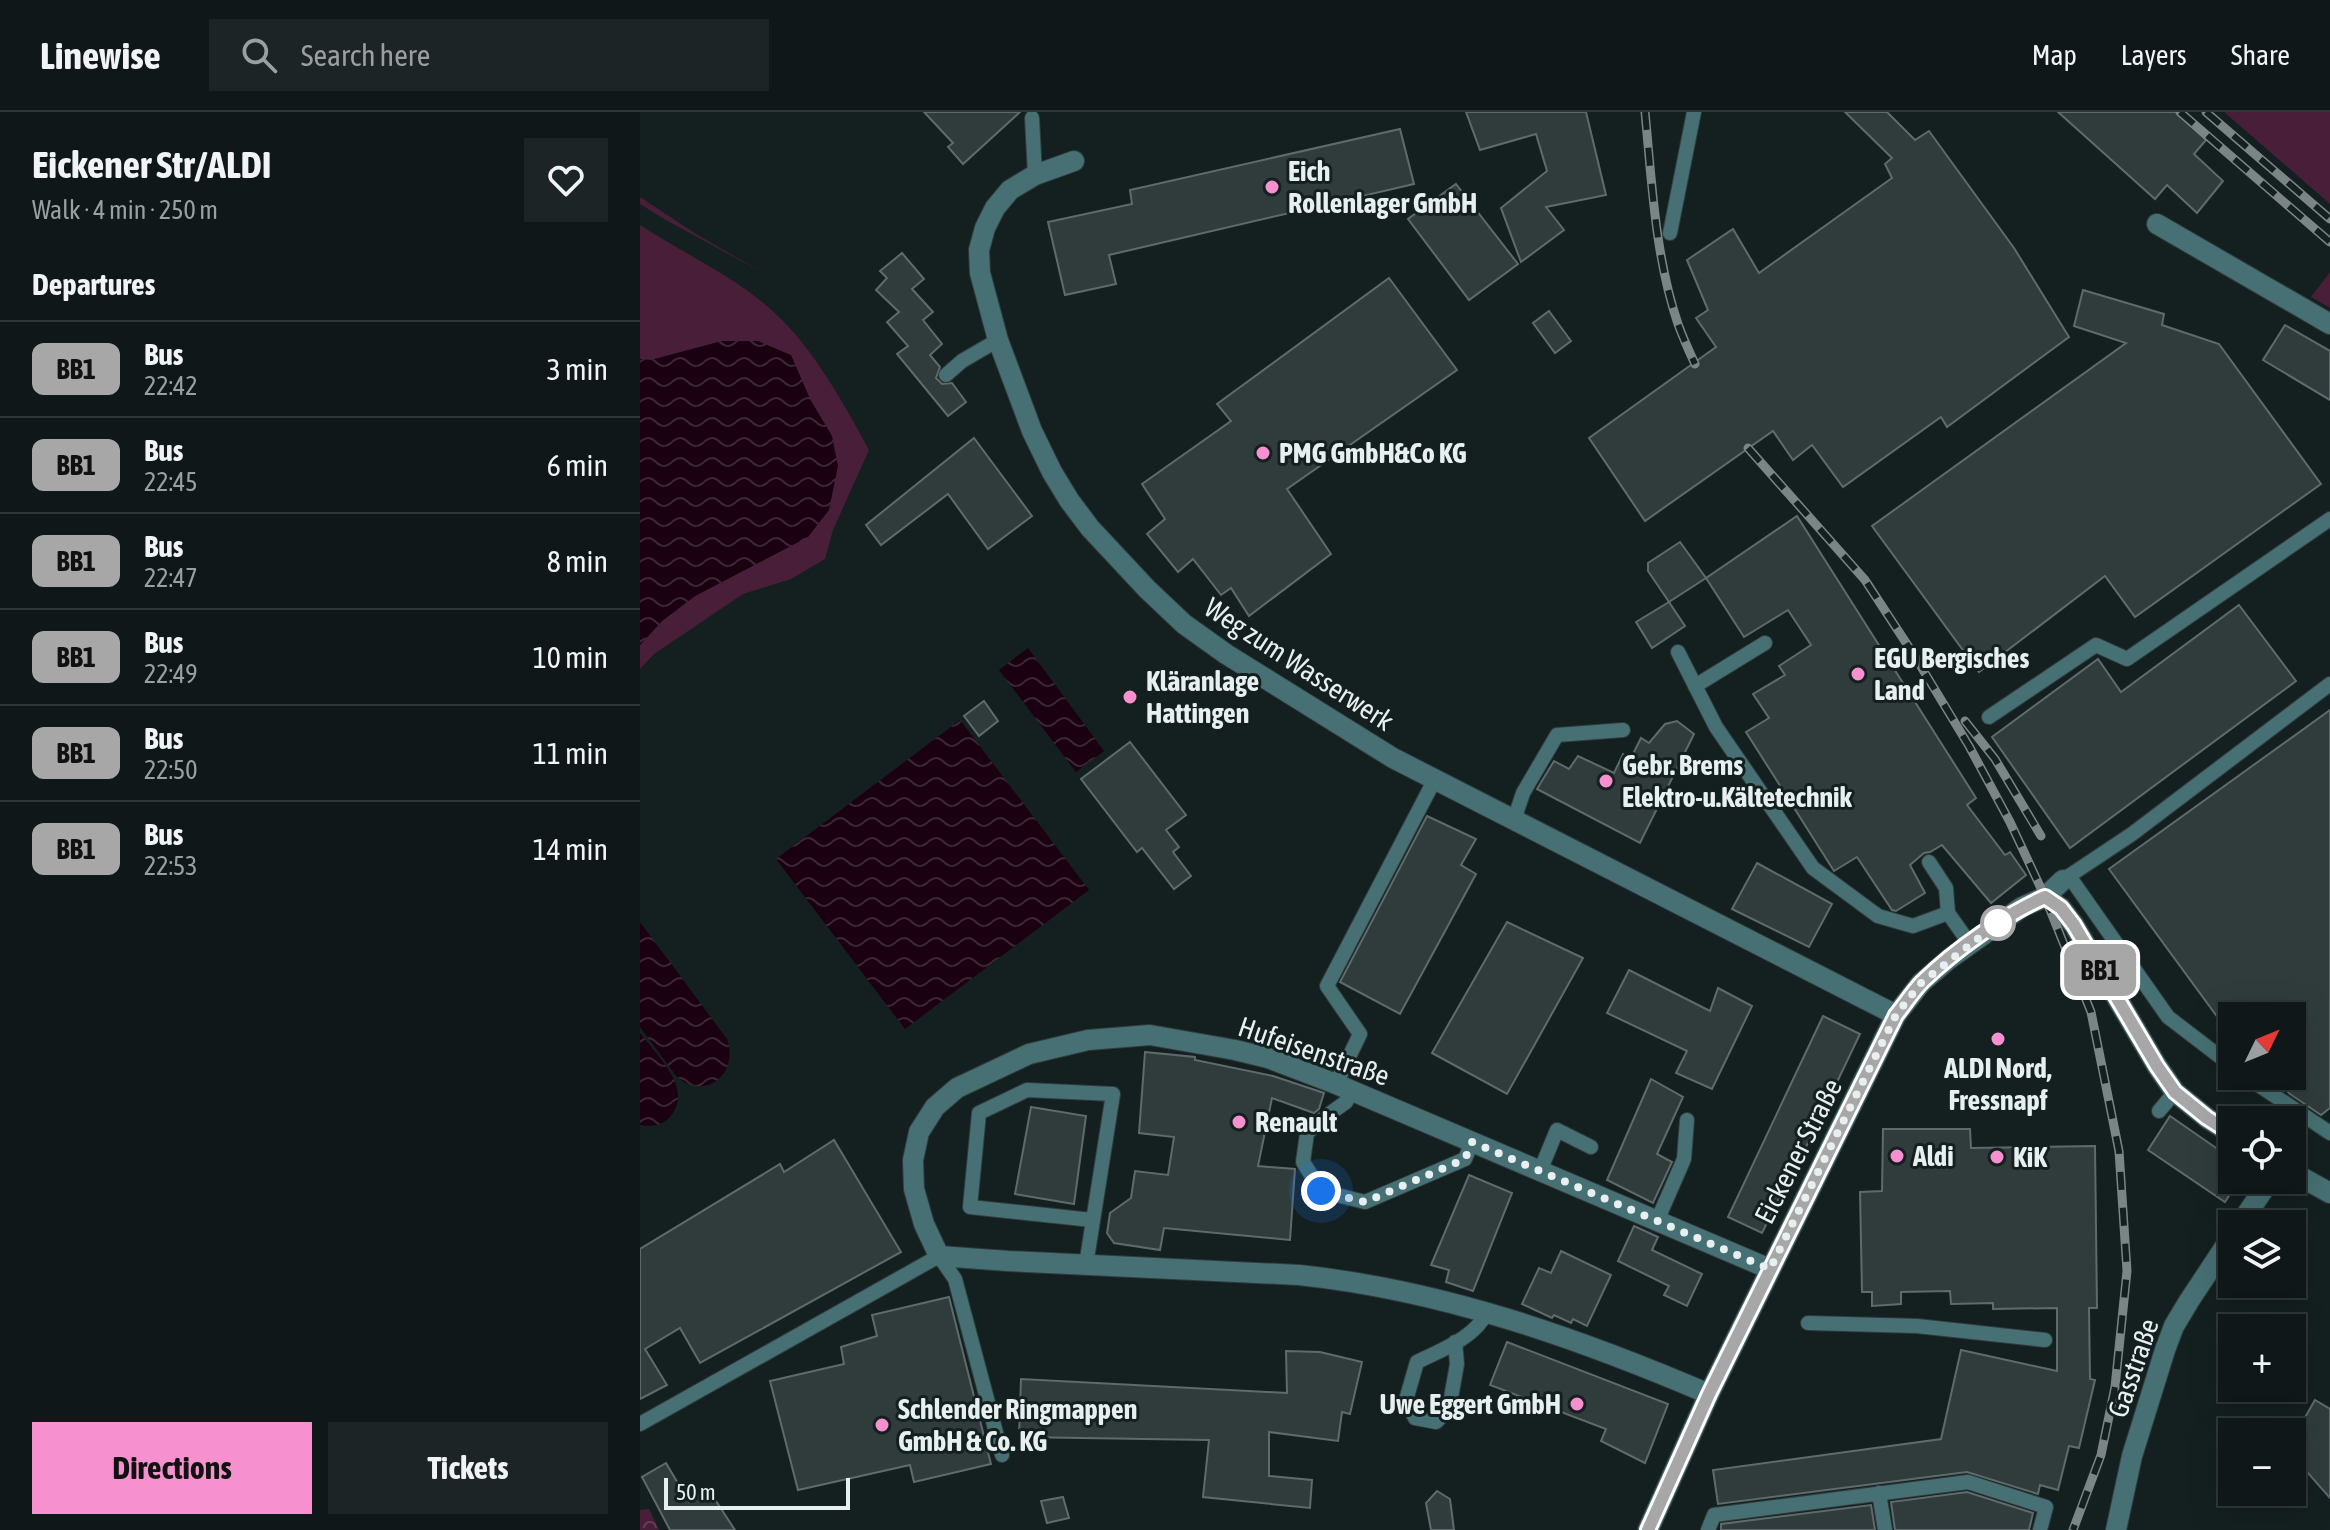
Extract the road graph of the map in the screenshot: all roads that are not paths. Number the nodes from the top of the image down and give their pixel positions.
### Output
1 (1694, 112) edge
2 (1032, 118) dead end
3 (1074, 161) dead end
4 (1035, 175) junction
5 (2157, 224) dead end
6 (1670, 233) dead end
7 (2330, 324) edge
8 (998, 340) junction
9 (946, 375) dead end
10 (2330, 519) edge
11 (1765, 643) dead end
12 (1678, 652) dead end
13 (2330, 684) edge
14 (1695, 686) junction
15 (1989, 717) dead end
16 (1623, 730) dead end
17 (1435, 779) junction
18 (1514, 820) junction
19 (1929, 862) dead end
20 (2066, 878) junction
21 (2045, 897) junction
22 (1948, 913) junction
23 (1970, 944) junction
24 (1896, 1015) junction
25 (2218, 1055) edge
26 (1344, 1087) junction
27 (2266, 1090) edge
28 (2175, 1092) junction
29 (2159, 1111) dead end
30 (1687, 1120) dead end
31 (2218, 1125) edge
32 (2330, 1133) edge
33 (1472, 1142) junction
34 (1591, 1147) dead end
35 (1540, 1171) junction
36 (2306, 1180) edge
37 (2330, 1193) edge
38 (1092, 1220) junction
39 (1657, 1221) junction
40 (939, 1256) junction
41 (2218, 1258) edge
42 (1086, 1265) junction
43 (1770, 1269) junction
44 (1487, 1312) junction
45 (1808, 1323) dead end
46 (2045, 1340) dead end
47 (1455, 1342) junction
48 (1709, 1394) junction
49 (640, 1424) edge
50 (1002, 1455) dead end
51 (1879, 1493) junction
52 (1648, 1530) edge
53 (1708, 1530) edge
54 (1885, 1530) edge
55 (2040, 1530) edge
56 (2116, 1530) edge

1 - 6 lane
2 - 4 lane
3 - 4 street, Weg zum Wasserwerk
4 - 8 street, Weg zum Wasserwerk
5 - 7 street
8 - 9 lane
8 - 17 street, Weg zum Wasserwerk
10 - 15 lane
11 - 14 lane
12 - 14 lane
13 - 20 lane
14 - 22 lane
16 - 18 lane
17 - 18 street, Weg zum Wasserwerk
17 - 26 lane
18 - 24 street, Weg zum Wasserwerk
19 - 22 lane
20 - 21 street, Eickener Straße
20 - 25 lane
21 - 23 street, Eickener Straße
21 - 28 street
22 - 23 lane
23 - 24 street, Eickener Straße
24 - 43 street, Eickener Straße
26 - 33 street, Hufeisenstraße
26 - 33 lane
26 - 40 street, Hufeisenstraße
27 - 32 lane
28 - 29 lane
28 - 31 street
30 - 39 lane
33 - 35 street, Hufeisenstraße
34 - 35 lane
35 - 39 street, Hufeisenstraße
36 - 37 street
38 - 38 lane
38 - 42 lane
39 - 43 street, Hufeisenstraße
40 - 42 street
40 - 49 lane
40 - 50 lane
41 - 56 street, Gasstraße
42 - 44 street
43 - 48 street, Eickener Straße
44 - 47 lane
44 - 48 street
45 - 46 lane
47 - 47 lane
48 - 52 street, Eickener Straße
51 - 53 lane
51 - 54 lane
51 - 55 lane

